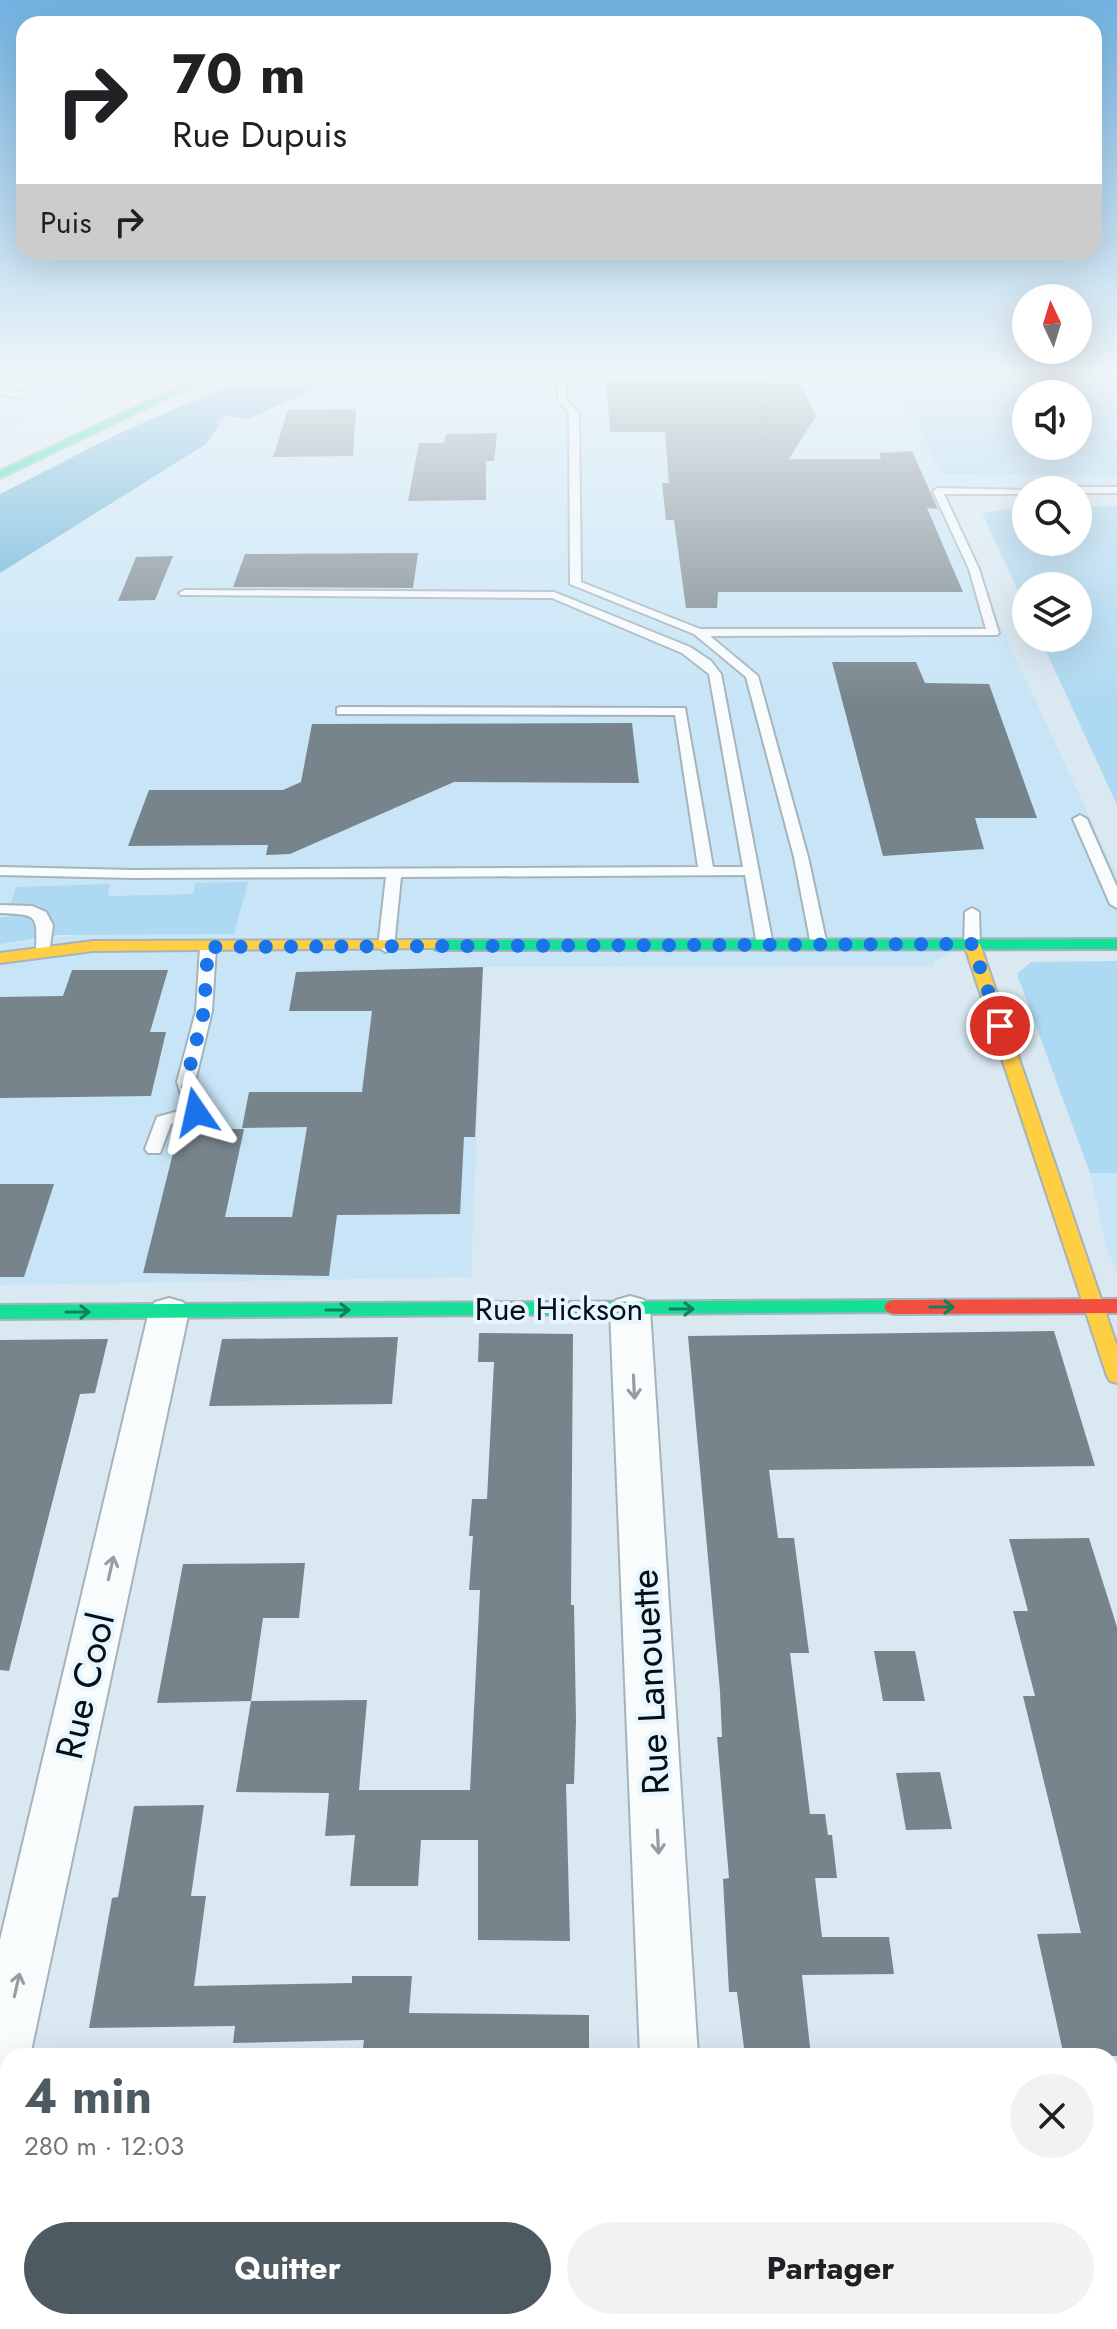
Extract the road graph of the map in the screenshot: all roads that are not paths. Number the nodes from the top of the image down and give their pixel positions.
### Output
1 (575, 484) edge
2 (1092, 490) edge
3 (1117, 490) edge
4 (1012, 491) edge
5 (185, 593) dead end
6 (698, 632) junction
7 (341, 711) dead end
8 (1080, 819) dead end
9 (0, 871) edge
10 (706, 871) junction
11 (752, 871) junction
12 (394, 873) junction
13 (1117, 904) edge
14 (0, 909) edge
15 (972, 912) dead end
16 (972, 944) junction
17 (1117, 944) edge
18 (765, 945) junction
19 (819, 945) junction
20 (208, 947) junction
21 (386, 947) junction
22 (44, 950) junction
23 (0, 958) edge
24 (154, 1149) dead end
25 (1094, 1306) junction
26 (1117, 1306) edge
27 (630, 1309) junction
28 (169, 1311) junction
29 (0, 1312) edge
30 (1117, 1376) edge
31 (3, 2048) edge
32 (669, 2048) edge

1 - 6 lane
2 - 3 lane
4 - 6 lane
5 - 11 lane
6 - 19 lane
7 - 10 lane
8 - 13 lane
9 - 12 lane
10 - 11 lane
10 - 12 lane
11 - 18 lane
12 - 21 lane
14 - 22 lane
15 - 16 lane
16 - 17 main road
16 - 19 main road
16 - 25 main road
18 - 19 main road
18 - 21 main road
20 - 21 main road
20 - 22 main road
20 - 24 lane
22 - 23 main road
25 - 26 main road, Rue Hickson
27 -> 25 main road, Rue Hickson
25 - 30 main road
28 -> 27 main road, Rue Hickson
27 -> 32 street, Rue Lanouette
29 -> 28 main road, Rue Hickson
31 -> 28 street, Rue Cool

